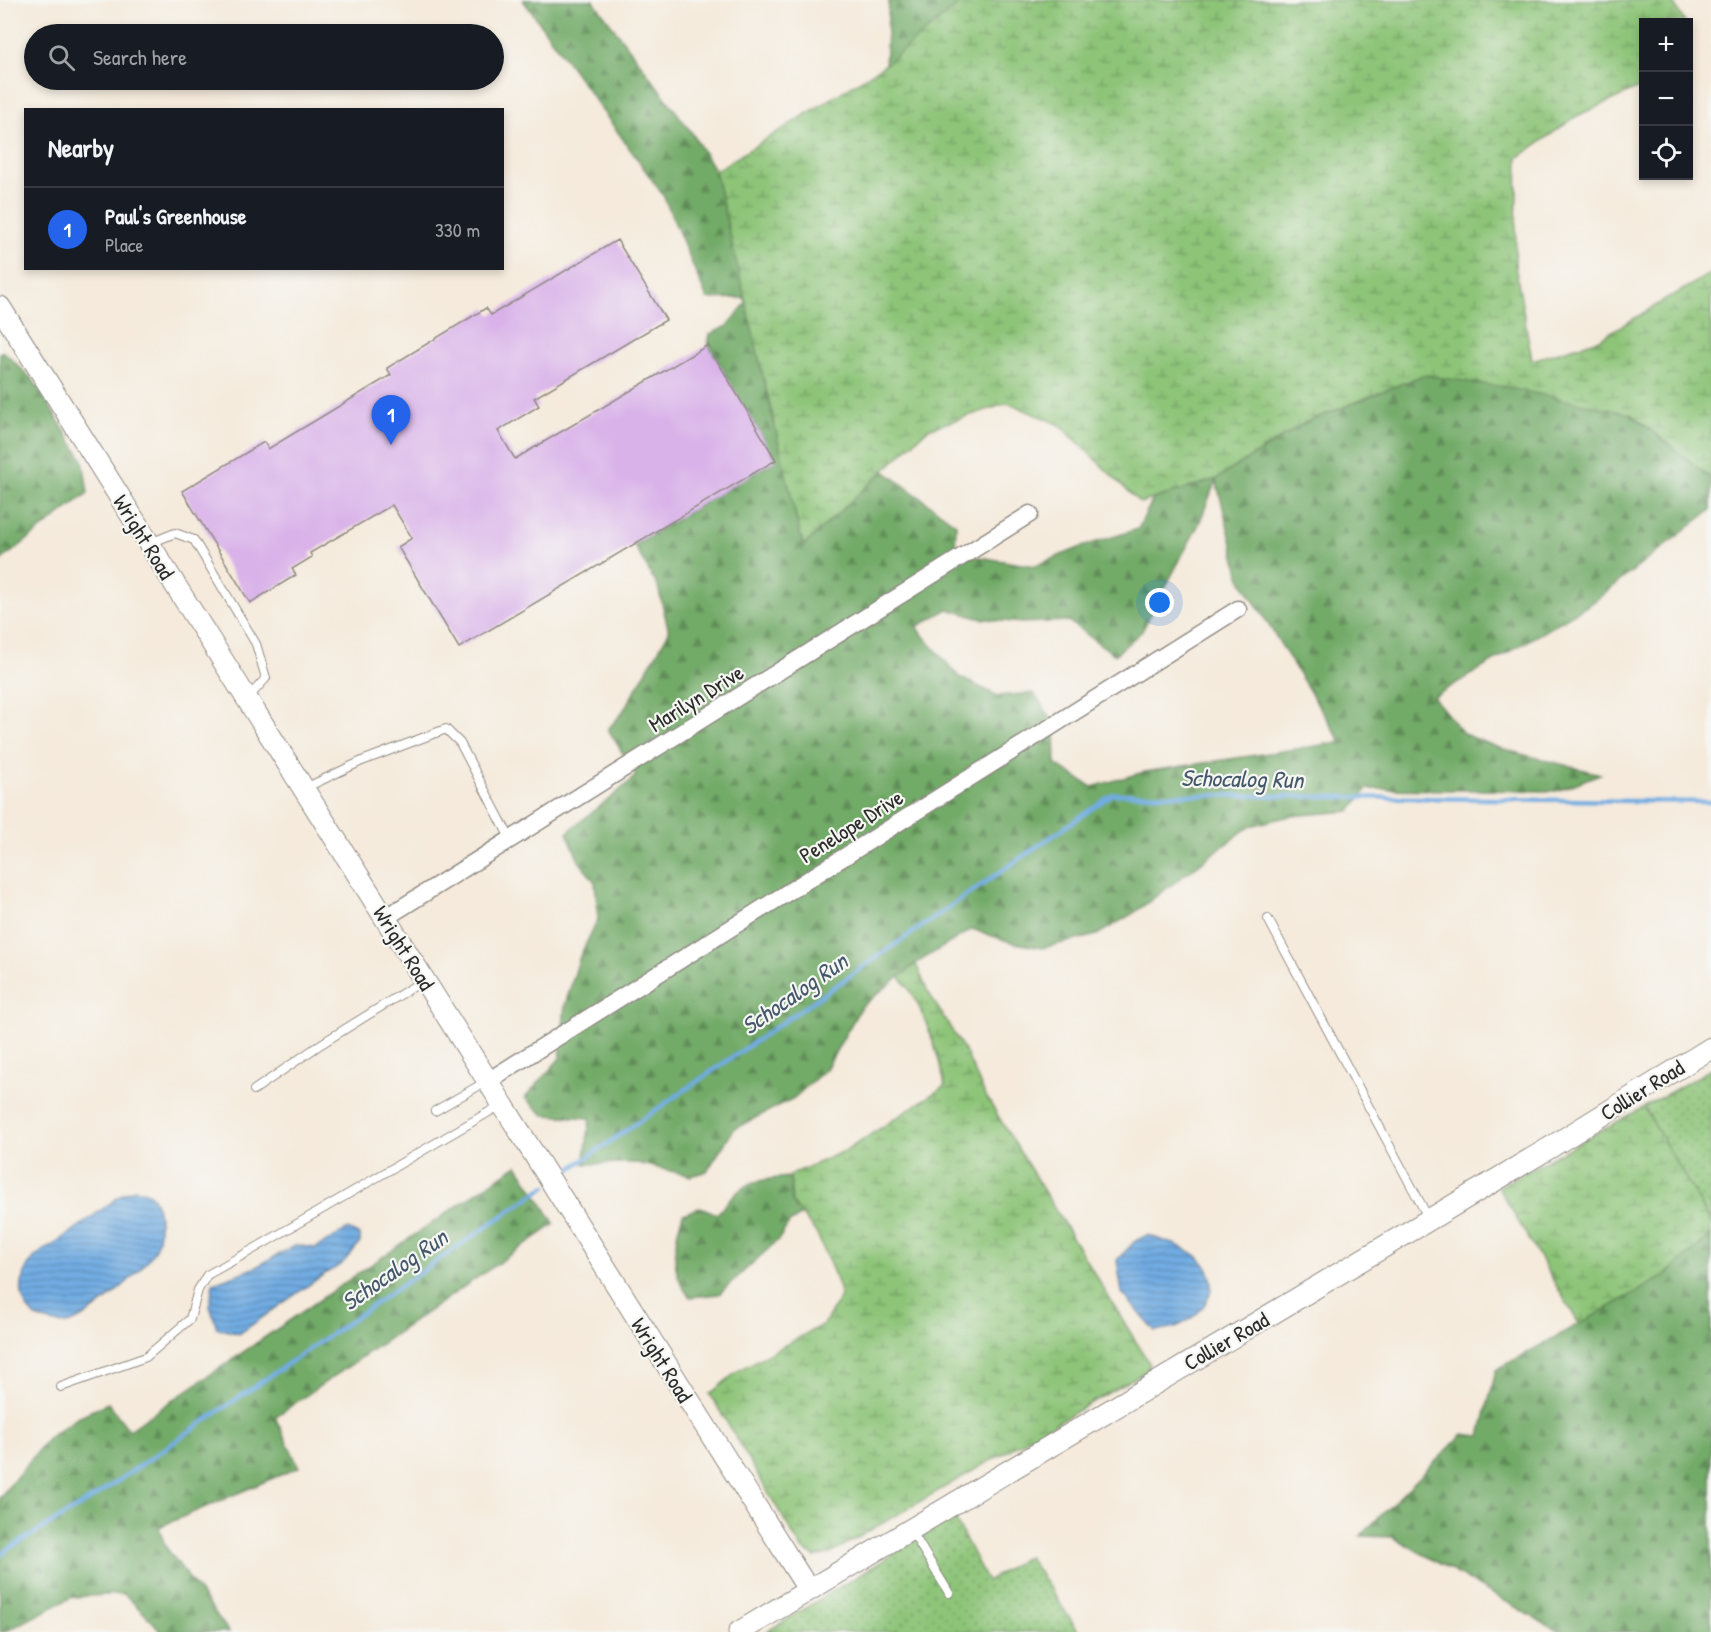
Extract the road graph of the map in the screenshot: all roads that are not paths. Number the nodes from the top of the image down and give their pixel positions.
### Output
1 (0, 307) edge
2 (1030, 514) dead end
3 (148, 544) junction
4 (1238, 609) dead end
5 (246, 700) junction
6 (303, 789) junction
7 (511, 840) junction
8 (385, 918) junction
9 (1268, 919) dead end
10 (424, 980) junction
11 (1711, 1048) edge
12 (488, 1081) junction
13 (254, 1090) dead end
14 (502, 1104) junction
15 (435, 1111) dead end
16 (1429, 1219) junction
17 (61, 1387) dead end
18 (911, 1529) junction
19 (808, 1589) junction
20 (950, 1593) dead end
21 (739, 1632) edge

1 - 3 street, Wright Road
2 - 7 street, Marilyn Drive
3 - 5 street, Wright Road
3 - 5 lane
4 - 12 street, Penelope Drive
5 - 6 street, Wright Road
6 - 7 lane
6 - 8 street, Wright Road
7 - 8 street, Marilyn Drive
8 - 10 street, Wright Road
9 - 16 lane
10 - 12 street, Wright Road
10 - 13 lane
11 - 16 street, Collier Road
12 - 14 street, Wright Road
12 - 15 lane
14 - 17 lane
14 - 19 street, Wright Road
16 - 18 street, Collier Road
18 - 19 street, Collier Road
18 - 20 lane
19 - 21 street, Collier Road

